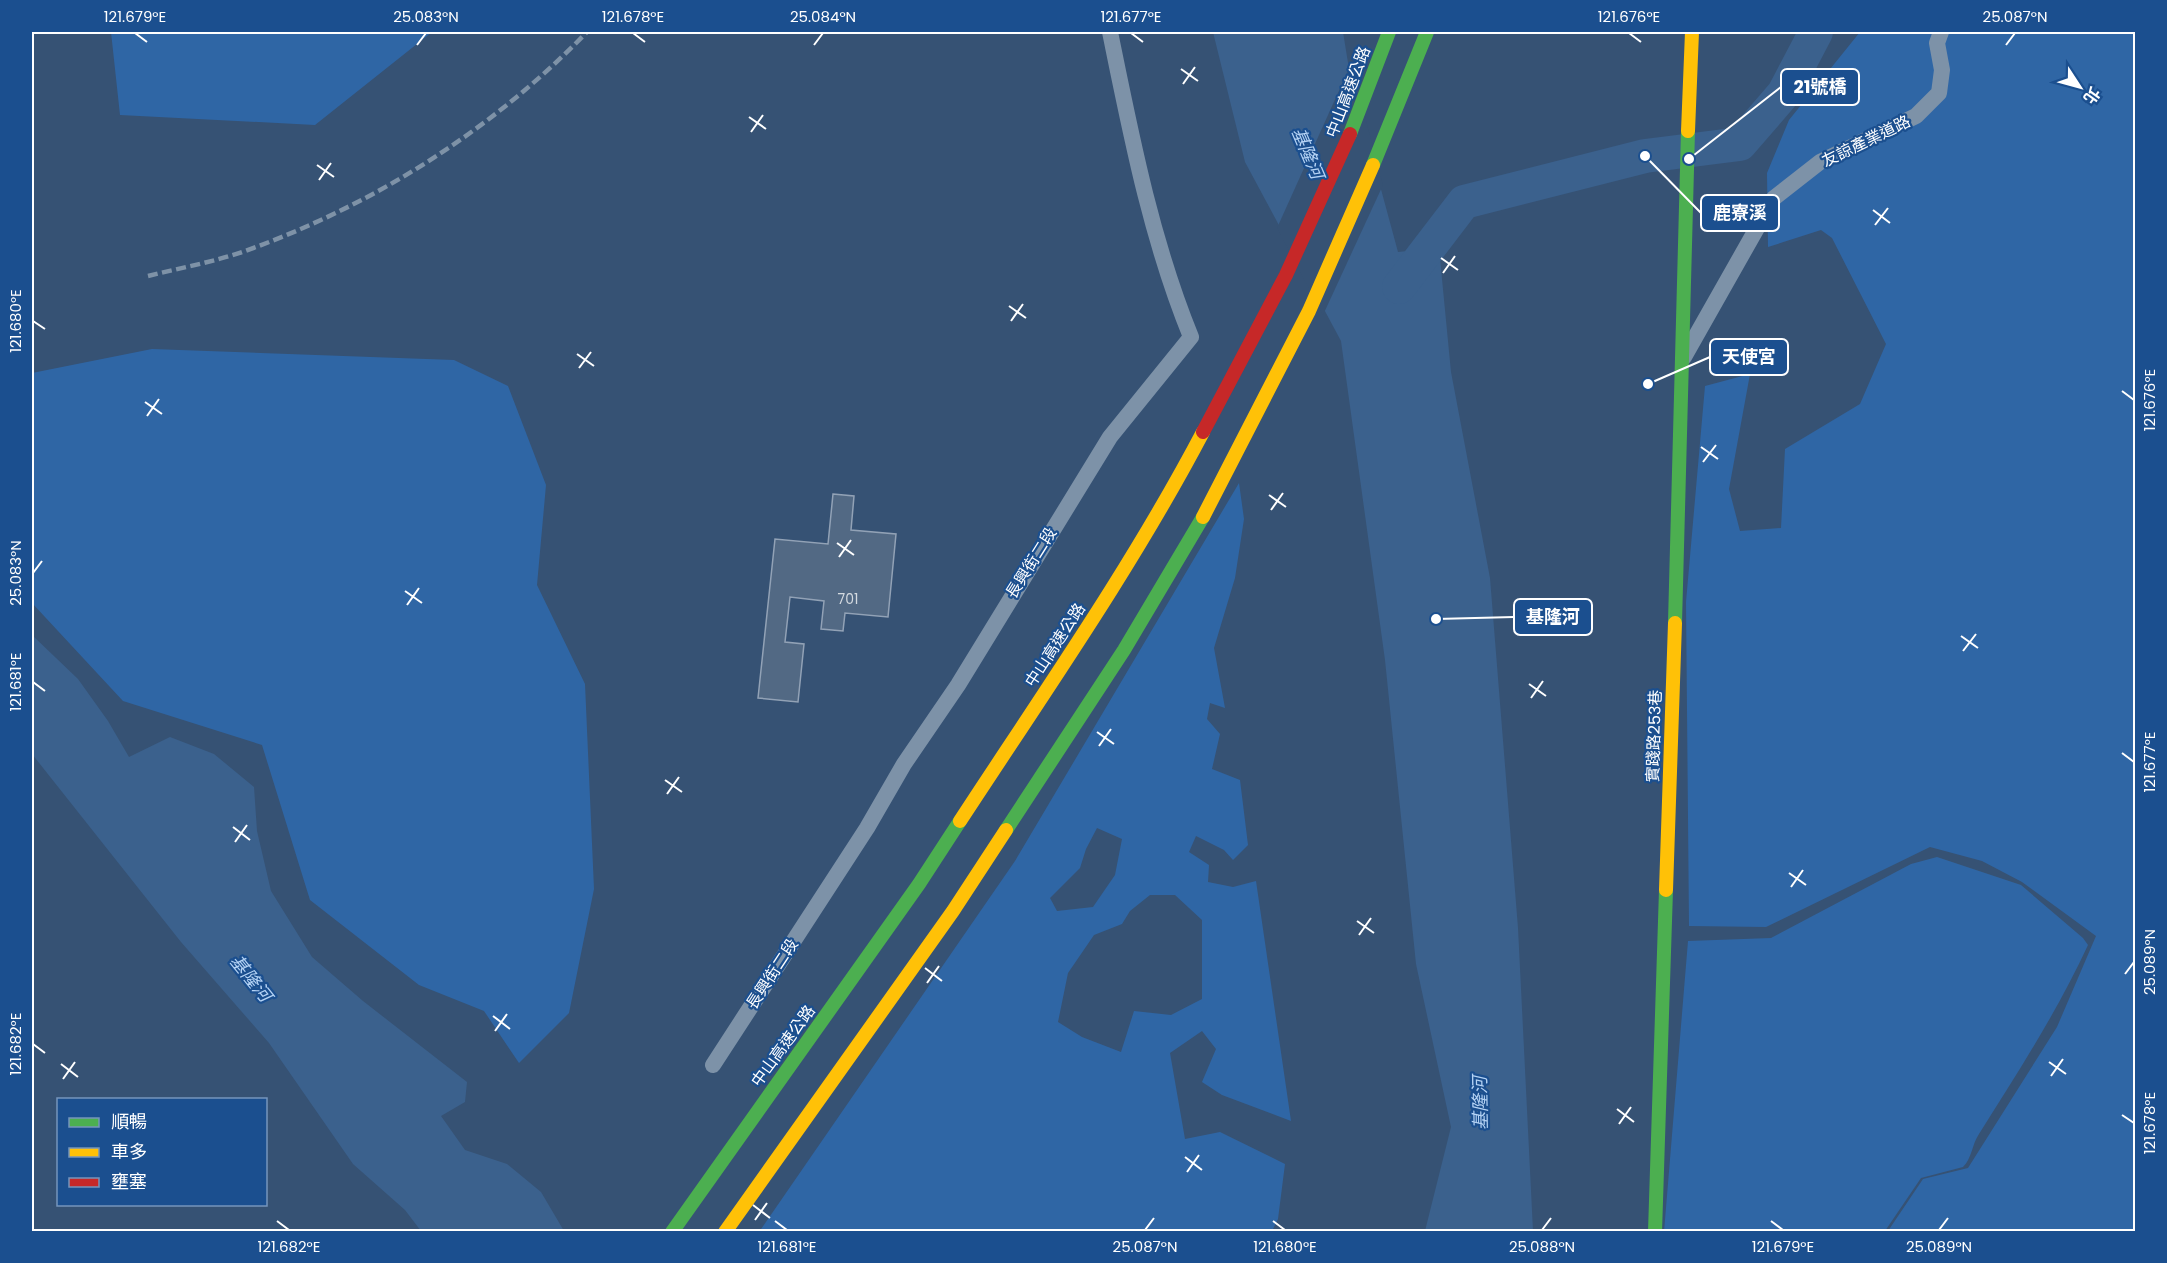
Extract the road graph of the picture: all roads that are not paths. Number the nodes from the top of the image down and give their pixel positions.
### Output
1 (1110, 32) edge
2 (1389, 32) edge
3 (1426, 32) edge
4 (1692, 32) edge
5 (1941, 32) edge
6 (1683, 290) junction
7 (1714, 305) junction
8 (1683, 360) junction
9 (713, 1065) dead end
10 (672, 1232) edge
11 (725, 1232) edge
12 (1655, 1232) edge

1 - 9 street, 長興街二段
2 - 10 main road, 中山高速公路
3 - 11 main road
4 - 6 main road, 實踐路253巷
5 - 7 street, 友諒產業道路
6 - 7 street
6 - 8 main road, 實踐路253巷
7 - 8 street, 友諒產業道路
8 - 12 main road, 實踐路253巷

